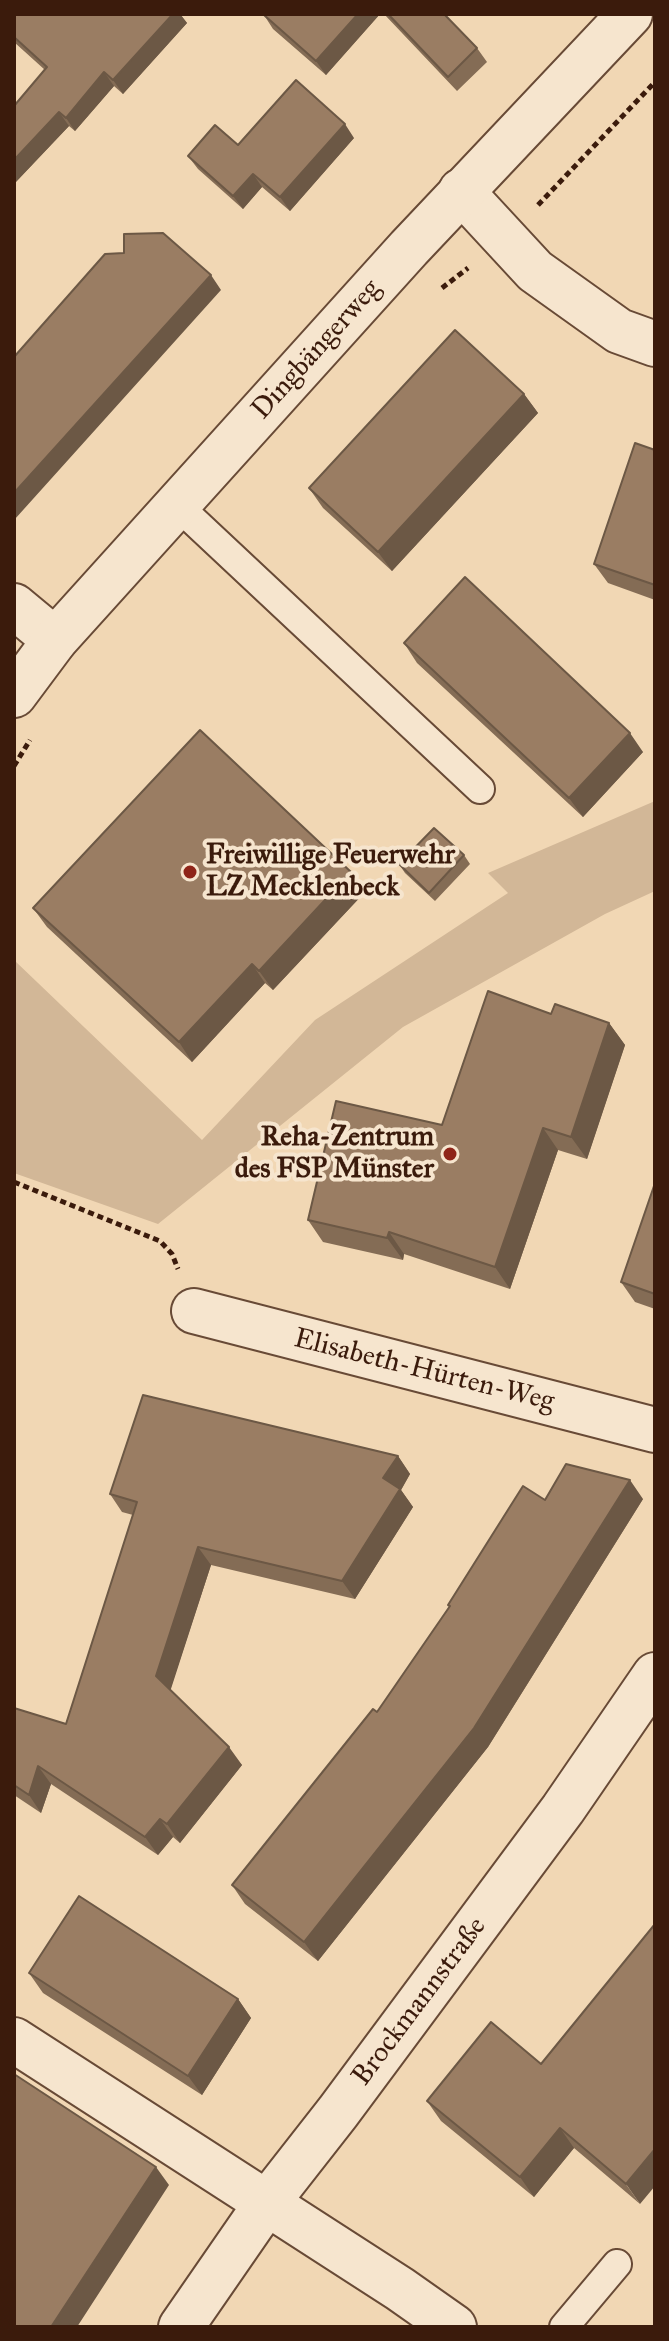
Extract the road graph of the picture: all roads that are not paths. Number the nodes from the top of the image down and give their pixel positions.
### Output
1 (630, 14) edge
2 (461, 191) junction
3 (655, 344) edge
4 (178, 506) junction
5 (14, 606) edge
6 (55, 640) junction
7 (14, 695) edge
8 (480, 789) dead end
9 (194, 1311) road end
10 (655, 1430) edge
11 (655, 1675) edge
12 (14, 2040) edge
13 (266, 2204) junction
14 (617, 2264) dead end
15 (181, 2327) edge
16 (454, 2327) edge
17 (564, 2327) edge

1 - 2 street, Dingbängerweg
2 - 3 street
2 - 4 street, Dingbängerweg
4 - 6 street, Dingbängerweg
4 - 8 lane
5 - 6 street
6 - 7 street, Dingbängerweg
9 - 10 street, Elisabeth-Hürten-Weg
11 - 13 street, Brockmannstraße
12 - 13 street
13 - 15 street, Brockmannstraße
13 - 16 street
14 - 17 lane

